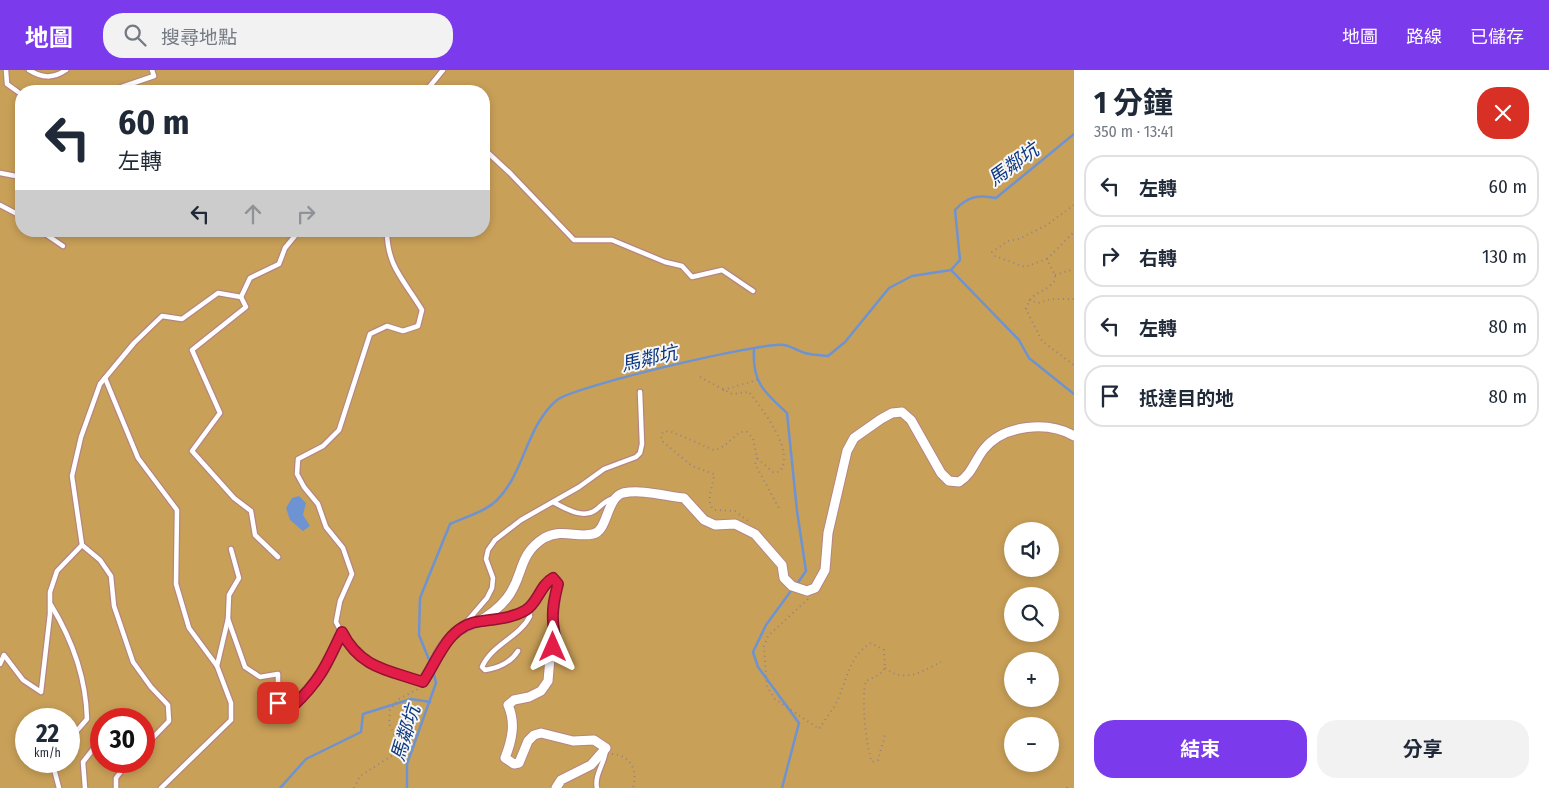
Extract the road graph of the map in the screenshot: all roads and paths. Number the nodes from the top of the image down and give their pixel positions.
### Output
1 (6, 70) edge
2 (29, 70) edge
3 (66, 70) edge
4 (152, 70) edge
5 (443, 70) edge
6 (128, 85) edge
7 (431, 85) edge
8 (15, 90) edge
9 (490, 155) edge
10 (0, 173) edge
11 (15, 176) edge
12 (0, 205) edge
13 (1074, 205) edge
14 (15, 213) edge
15 (1074, 232) edge
16 (49, 237) edge
17 (294, 237) edge
18 (387, 237) edge
19 (62, 246) dead end
20 (1046, 259) junction
21 (1074, 269) edge
22 (1055, 275) junction
23 (753, 291) dead end
24 (241, 296) junction
25 (1029, 300) junction
26 (1074, 300) edge
27 (1074, 365) edge
28 (700, 377) dead end
29 (106, 378) junction
30 (760, 379) dead end
31 (722, 390) junction
32 (640, 392) dead end
33 (1074, 436) edge
34 (757, 458) junction
35 (615, 498) junction
36 (553, 502) junction
37 (780, 510) dead end
38 (755, 534) junction
39 (82, 545) junction
40 (230, 549) dead end
41 (278, 557) dead end
42 (814, 588) junction
43 (50, 604) junction
44 (528, 609) junction
45 (228, 619) junction
46 (479, 621) junction
47 (460, 629) junction
48 (342, 632) junction
49 (518, 651) dead end
50 (941, 662) dead end
51 (0, 664) edge
52 (218, 666) junction
53 (885, 668) junction
54 (426, 678) junction
55 (80, 726) edge
56 (885, 735) dead end
57 (155, 736) edge
58 (606, 748) junction
59 (90, 753) edge
60 (606, 758) junction
61 (55, 773) edge
62 (120, 773) edge
63 (58, 788) edge
64 (85, 788) edge
65 (116, 788) edge
66 (161, 788) edge
67 (354, 788) edge
68 (556, 788) edge
69 (597, 788) edge
70 (633, 788) edge

1 - 8 lane
2 - 3 lane
4 - 6 lane
5 - 7 lane
9 - 23 lane
10 - 11 lane
12 - 14 lane
13 - 20 path
15 - 20 path
16 - 19 lane
17 - 24 lane
18 - 48 lane
20 - 22 path
21 - 22 path
22 - 25 path
24 - 29 lane
24 - 41 lane
25 - 26 path
25 - 27 path
28 - 31 path
29 - 39 lane
29 - 52 lane
30 - 31 path
31 - 34 path
32 - 36 lane
33 - 42 street
34 - 37 path
34 - 38 path
35 - 36 lane
35 - 38 street
35 - 46 street
36 - 47 lane
38 - 42 street
39 - 43 lane
39 - 57 lane
40 - 45 lane
42 - 53 path
43 - 51 lane
43 - 55 lane
44 - 46 street
44 - 49 lane
44 - 58 street
45 - 48 lane
45 - 52 lane
46 - 47 street
47 - 54 street
48 - 54 lane
50 - 53 path
52 - 66 lane
53 - 56 path
54 - 67 path
58 - 60 lane
58 - 68 street
59 - 64 lane
60 - 69 lane
60 - 70 path
61 - 63 lane
62 - 65 lane

